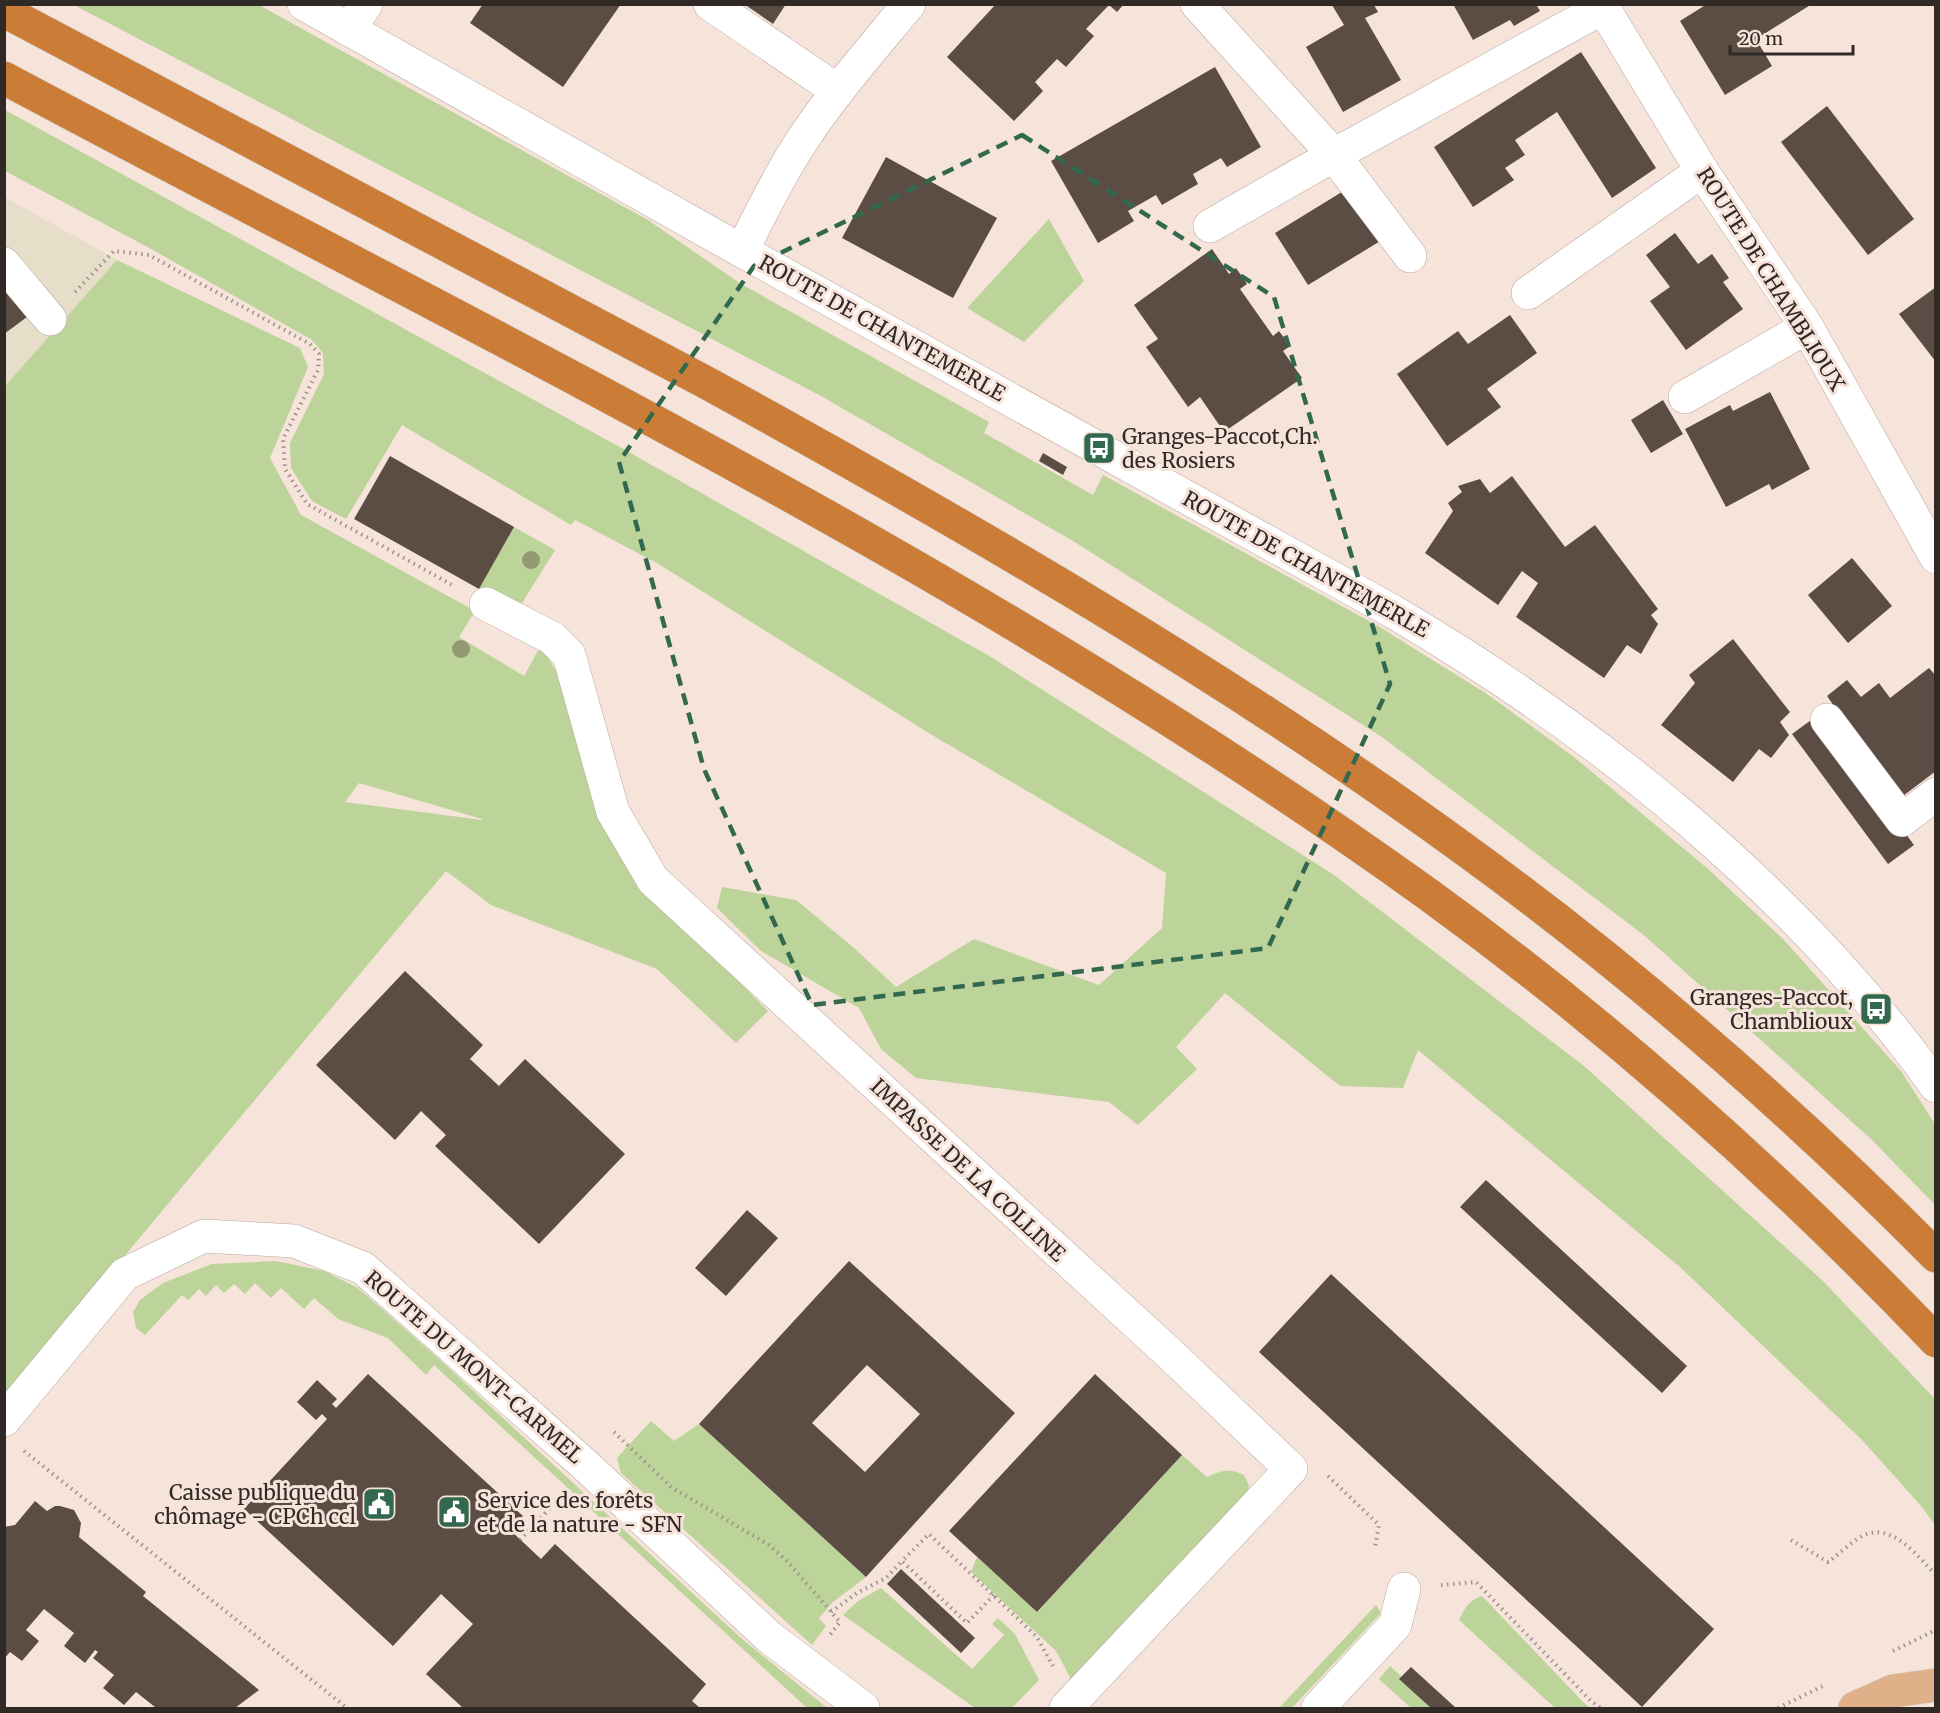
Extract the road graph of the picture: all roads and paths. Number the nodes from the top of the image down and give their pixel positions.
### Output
1 (304, 4) edge
2 (710, 4) edge
3 (909, 4) edge
4 (1197, 4) edge
5 (1601, 6) edge
6 (4, 11) edge
7 (357, 17) edge
8 (4, 78) edge
9 (838, 90) junction
10 (1334, 155) junction
11 (1702, 171) junction
12 (1210, 226) dead end
13 (742, 251) junction
14 (1410, 256) dead end
15 (4, 264) edge
16 (1528, 293) dead end
17 (50, 320) joint
18 (1807, 327) junction
19 (1685, 397) dead end
20 (1935, 557) edge
21 (486, 604) joint
22 (1827, 720) dead end
23 (1935, 794) edge
24 (1935, 1086) edge
25 (1935, 1256) edge
26 (1935, 1341) edge
27 (4, 1420) edge
28 (614, 1432) dead end
29 (22, 1450) dead end
30 (1291, 1469) junction
31 (551, 1507) dead end
32 (520, 1540) dead end
33 (1791, 1540) dead end
34 (1375, 1547) dead end
35 (902, 1561) junction
36 (1935, 1575) edge
37 (1404, 1589) joint
38 (994, 1595) junction
39 (831, 1612) junction
40 (807, 1666) junction
41 (1935, 1685) edge
42 (1070, 1705) edge
43 (347, 1708) edge
44 (863, 1708) edge
45 (1318, 1708) edge
46 (1601, 1708) edge
47 (1855, 1708) edge

1 - 7 street, ROUTE DE CHANTEMERLE
2 - 9 street
3 - 9 street
4 - 10 street
5 - 10 street
5 - 11 street, ROUTE DE CHAMBLIOUX
6 - 25 highway
7 - 13 street, ROUTE DE CHANTEMERLE
8 - 26 highway
9 - 13 street
10 - 12 street
10 - 14 street
11 - 16 street
11 - 18 street, ROUTE DE CHAMBLIOUX
13 - 24 street, ROUTE DE CHANTEMERLE
15 - 17 street
17 - 21 path
18 - 19 street
18 - 20 street, ROUTE DE CHAMBLIOUX
21 - 30 street, IMPASSE DE LA COLLINE
22 - 23 street
27 - 40 street, ROUTE DU MONT-CARMEL
28 - 39 path
29 - 43 path
30 - 34 path
30 - 42 street
31 - 32 path
33 - 36 path
35 - 38 path
35 - 38 path
35 - 39 path
37 - 45 street
37 - 46 path
38 - 42 path
39 - 40 path
40 - 44 street, ROUTE DU MONT-CARMEL
41 - 47 main road

